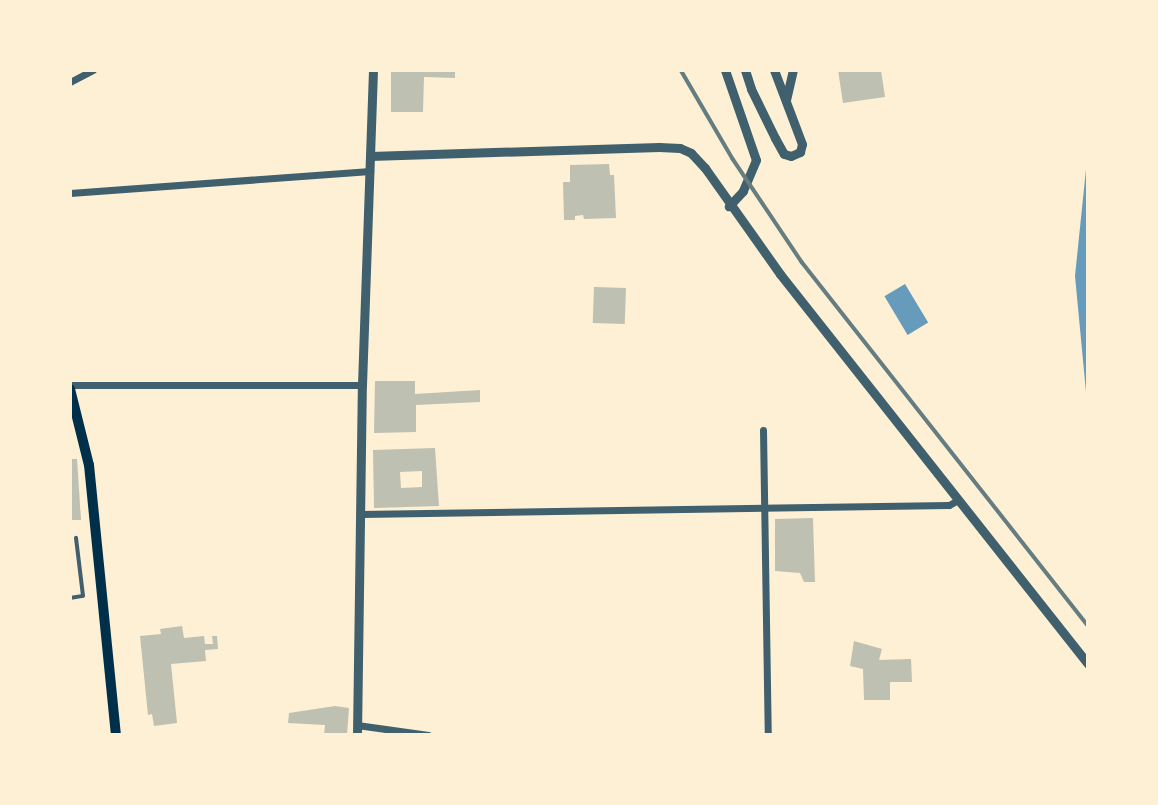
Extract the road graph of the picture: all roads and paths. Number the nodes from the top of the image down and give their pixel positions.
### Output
1 (93, 70) edge
2 (373, 70) edge
3 (725, 70) edge
4 (745, 70) edge
5 (774, 70) edge
6 (793, 70) edge
7 (70, 82) edge
8 (786, 100) junction
9 (370, 156) junction
10 (370, 171) junction
11 (70, 193) edge
12 (729, 206) junction
13 (362, 385) junction
14 (70, 387) edge
15 (763, 430) dead end
16 (958, 500) junction
17 (764, 509) junction
18 (360, 514) junction
19 (76, 538) dead end
20 (70, 598) edge
21 (1088, 664) edge
22 (357, 730) edge
23 (116, 735) edge
24 (428, 735) edge
25 (768, 735) edge

1 - 7 street
2 - 9 street
3 - 12 street
4 - 8 street
5 - 8 street
6 - 8 street
9 - 10 street
9 - 12 street
10 - 11 street
10 - 13 street
12 - 16 street
13 - 14 street
13 - 18 street
14 - 23 main road
15 - 17 street
16 - 17 street
16 - 21 street
17 - 18 street
17 - 25 street
18 - 22 street
19 - 20 lane
22 - 24 street

